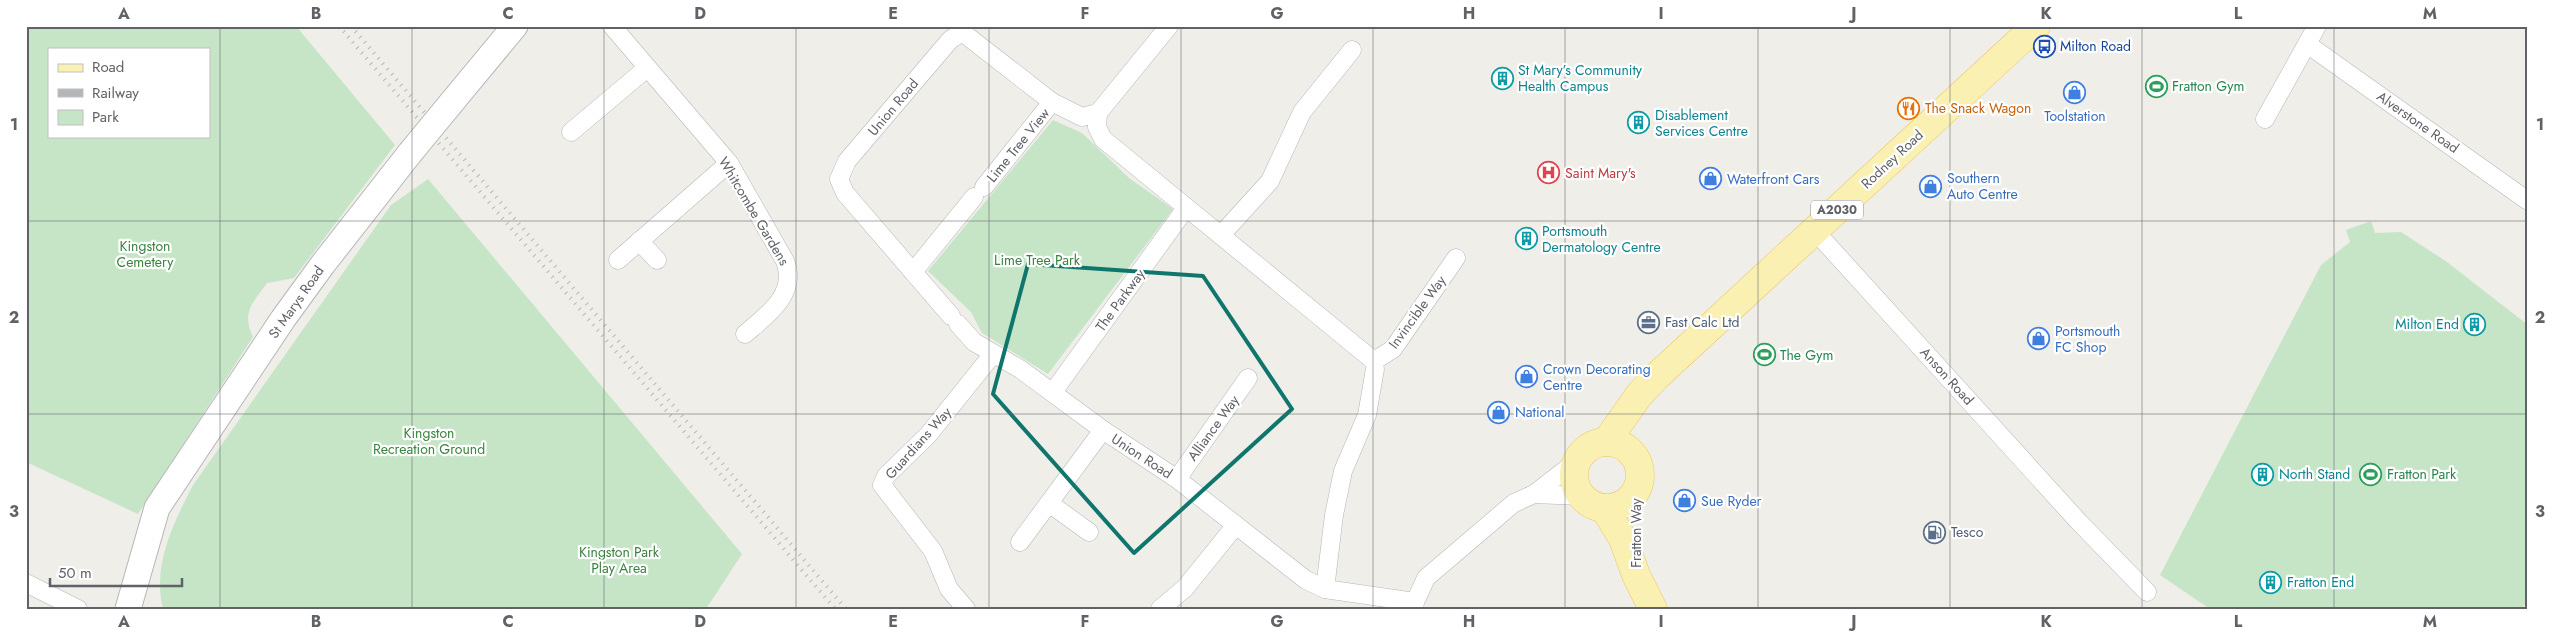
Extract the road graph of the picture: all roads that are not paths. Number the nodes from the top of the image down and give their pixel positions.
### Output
1 (516, 26) edge
2 (612, 26) edge
3 (1169, 26) edge
4 (2036, 26) edge
5 (2317, 26) edge
6 (2307, 44) junction
7 (1352, 50) dead end
8 (647, 68) junction
9 (1052, 102) junction
10 (1098, 113) junction
11 (2265, 119) dead end
12 (571, 132) dead end
13 (729, 163) junction
14 (2528, 201) edge
15 (1186, 208) junction
16 (1816, 231) junction
17 (1221, 235) junction
18 (639, 241) junction
19 (1456, 258) dead end
20 (618, 260) dead end
21 (657, 260) dead end
22 (913, 272) junction
23 (745, 334) dead end
24 (993, 354) junction
25 (1374, 365) junction
26 (1248, 378) dead end
27 (1053, 392) junction
28 (1639, 395) junction
29 (1103, 430) junction
30 (1606, 442) junction
31 (1632, 454) junction
32 (1578, 460) junction
33 (1177, 478) junction
34 (1636, 491) junction
35 (1534, 494) junction
36 (1593, 502) junction
37 (1049, 503) junction
38 (1236, 525) junction
39 (1090, 532) dead end
40 (1020, 542) dead end
41 (1636, 575) junction
42 (26, 583) edge
43 (1325, 590) junction
44 (2147, 592) dead end
45 (1414, 605) edge
46 (78, 609) edge
47 (128, 609) edge
48 (966, 609) edge
49 (1160, 609) edge
50 (1653, 609) edge

1 - 47 street, St Marys Road, bridge
2 - 8 street, Whitcombe Gardens
3 - 10 street
4 - 16 main road, Rodney Road / A2030
5 - 6 street
6 - 11 street
6 - 14 street, Alverstone Road
7 - 17 street
8 - 12 street
8 - 13 street, Whitcombe Gardens
9 - 10 street, Union Road
9 - 22 street, Lime Tree View
9 - 22 street, Union Road
10 - 15 street
13 - 18 street
13 - 23 street, Whitcombe Gardens
15 - 17 street
15 - 27 street, The Parkway
16 - 28 main road, Rodney Road / A2030
16 - 44 street, Anson Road
17 - 25 street
18 - 20 street
18 - 21 street
19 - 25 street, Invincible Way
22 - 24 street, Union Road
24 - 27 street, Union Road
24 - 48 street, Guardians Way
25 - 43 street
26 - 33 street, Alliance Way
27 - 29 street, Union Road
28 - 30 main road, Rodney Road / A2030
28 - 31 main road
29 - 33 street, Union Road
29 - 37 street
30 - 31 main road
30 - 32 main road, A2030
31 - 34 main road
32 - 35 street
32 - 36 main road
33 - 38 street, Union Road
34 - 36 main road
34 - 41 main road, Fratton Way
35 - 36 street
35 - 45 street
36 - 41 main road, Fratton Way
37 - 39 street
37 - 40 street
38 - 43 street, Union Road
38 - 49 street
41 - 50 main road, Fratton Way
42 - 46 street
43 - 45 street, Union Road

